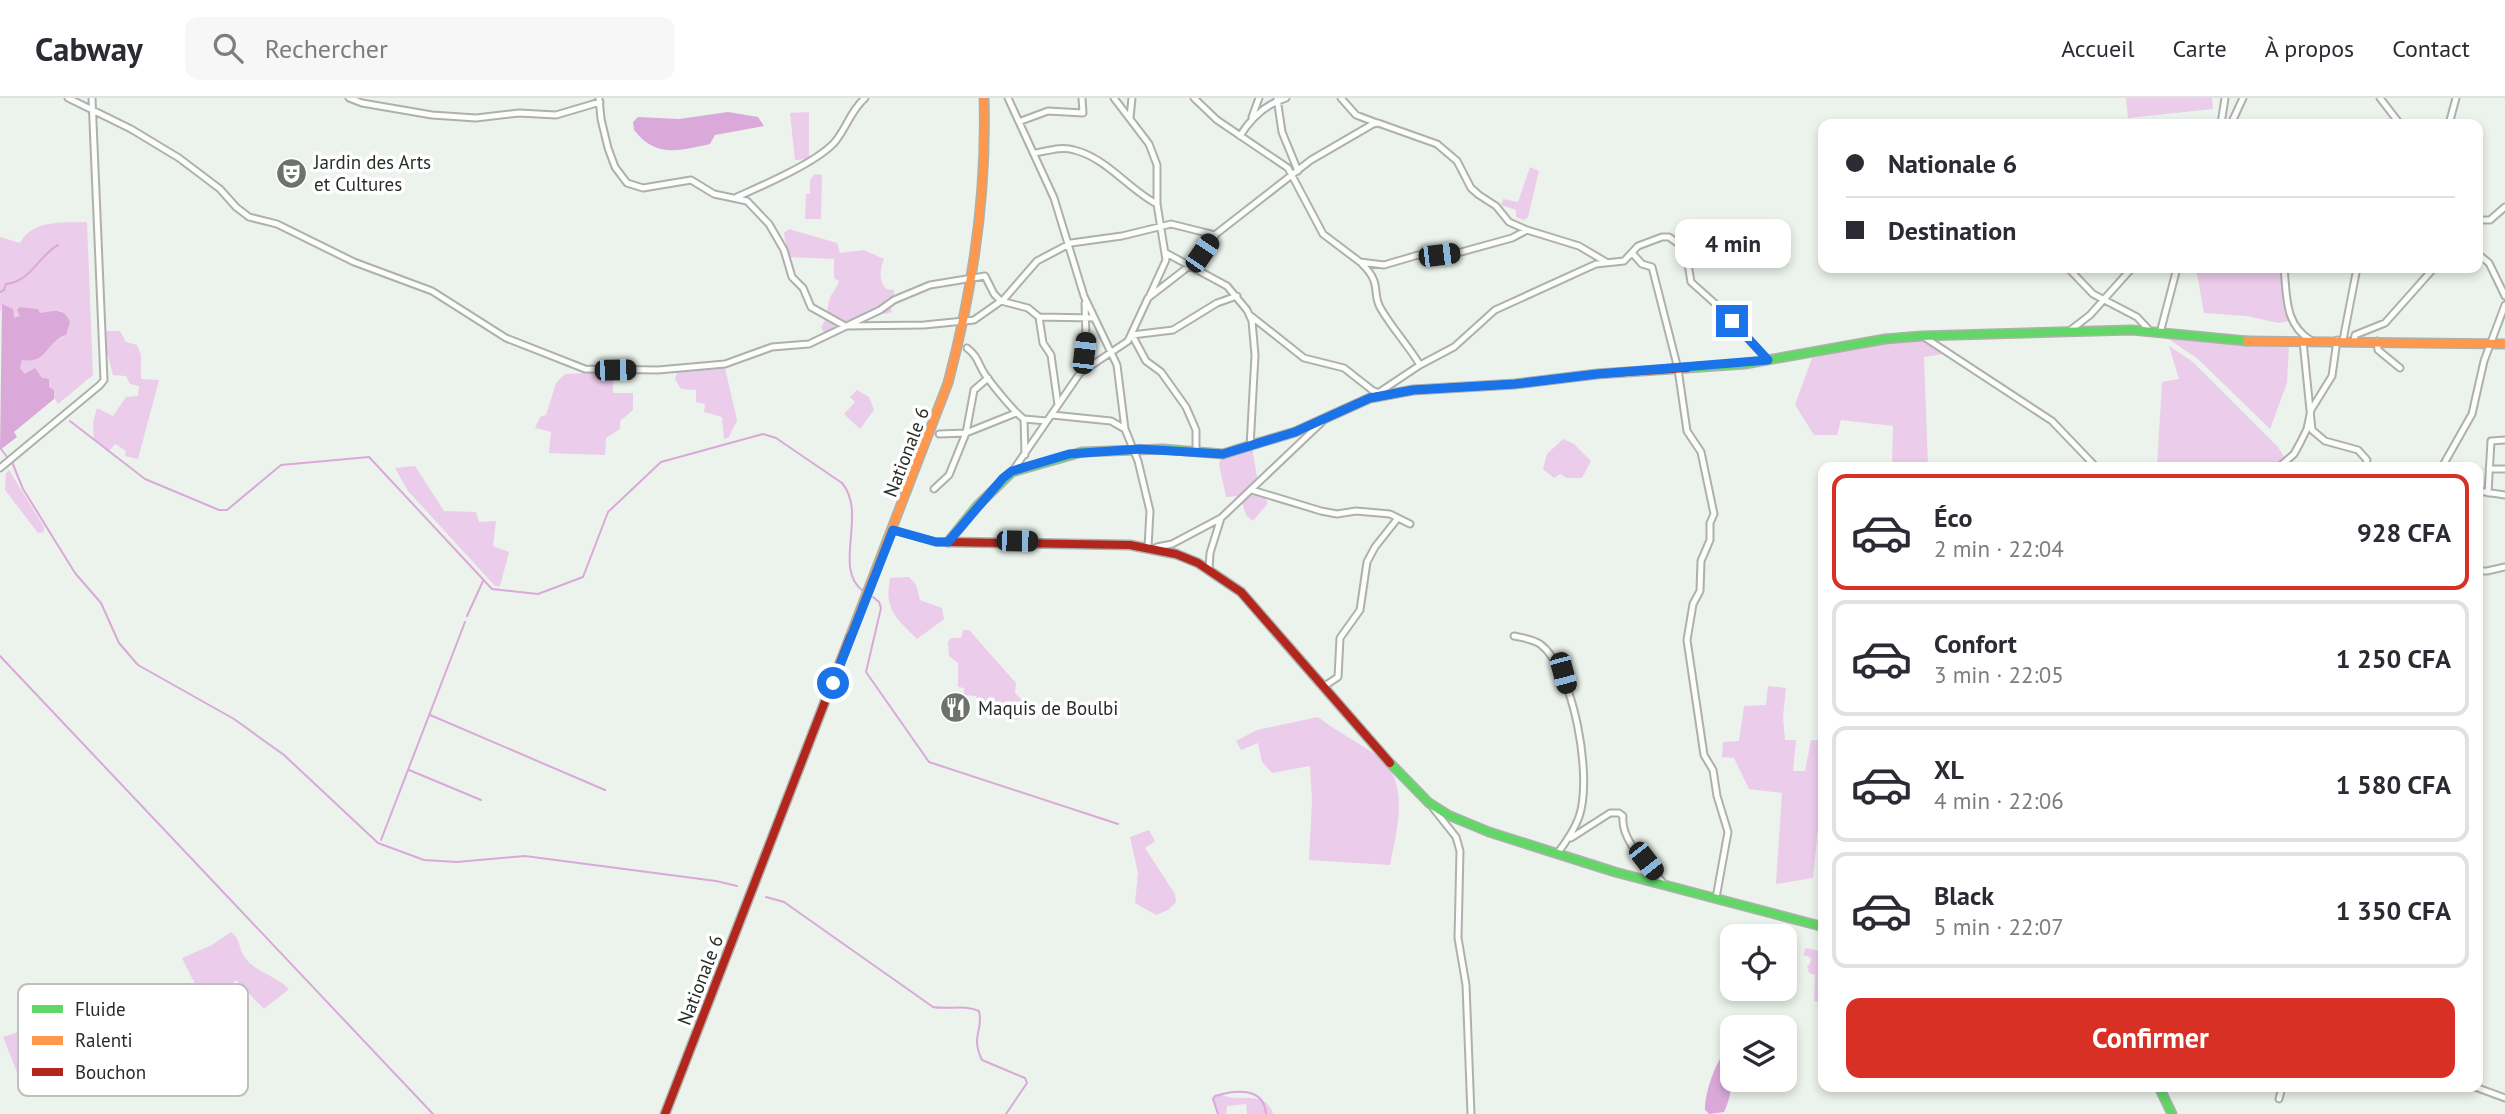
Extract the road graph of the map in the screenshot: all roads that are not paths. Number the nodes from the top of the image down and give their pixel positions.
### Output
1 (68, 98) edge
2 (92, 98) edge
3 (349, 98) edge
4 (865, 98) edge
5 (984, 98) edge
6 (1009, 98) edge
7 (1082, 98) edge
8 (1114, 98) edge
9 (1132, 98) edge
10 (1194, 98) edge
11 (1259, 98) edge
12 (1286, 98) edge
13 (1341, 98) edge
14 (2225, 98) edge
15 (2244, 98) edge
16 (2380, 98) edge
17 (2456, 98) edge
18 (1277, 99) edge
19 (600, 100) edge
20 (91, 110) junction
21 (1130, 118) junction
22 (2222, 119) edge
23 (2234, 119) edge
24 (2396, 119) edge
25 (2450, 119) edge
26 (1251, 120) junction
27 (1021, 121) junction
28 (1378, 123) junction
29 (1240, 136) junction
30 (1035, 153) junction
31 (1296, 173) junction
32 (737, 197) junction
33 (1157, 204) junction
34 (2505, 207) edge
35 (2483, 220) edge
36 (1160, 227) junction
37 (1527, 230) junction
38 (1215, 235) junction
39 (1068, 244) junction
40 (1166, 253) junction
41 (1633, 254) junction
42 (2483, 258) edge
43 (1360, 262) junction
44 (1606, 262) junction
45 (1190, 264) junction
46 (2073, 273) edge
47 (2128, 273) edge
48 (2175, 273) edge
49 (2285, 273) edge
50 (2356, 273) edge
51 (2430, 273) edge
52 (974, 277) junction
53 (1237, 296) junction
54 (2505, 296) edge
55 (1148, 298) junction
56 (1085, 299) junction
57 (2104, 300) junction
58 (1001, 301) junction
59 (2505, 305) edge
60 (1249, 314) junction
61 (1039, 317) junction
62 (1086, 318) junction
63 (1094, 318) junction
64 (965, 320) junction
65 (845, 326) junction
66 (2068, 332) junction
67 (2155, 333) junction
68 (1132, 335) junction
69 (1921, 335) junction
70 (2340, 340) junction
71 (2307, 341) junction
72 (2354, 341) junction
73 (2377, 341) junction
74 (2490, 342) junction
75 (2505, 344) edge
76 (967, 348) dead end
77 (1112, 353) junction
78 (1768, 360) junction
79 (1420, 365) junction
80 (2400, 368) dead end
81 (1678, 369) junction
82 (1080, 373) junction
83 (988, 378) junction
84 (1378, 395) junction
85 (1058, 405) junction
86 (2311, 410) junction
87 (1016, 413) junction
88 (1052, 415) junction
89 (1024, 419) junction
90 (1048, 421) junction
91 (1323, 421) junction
92 (1125, 429) junction
93 (966, 433) junction
94 (939, 434) dead end
95 (2505, 440) edge
96 (1250, 447) junction
97 (1133, 450) junction
98 (1196, 452) junction
99 (1025, 455) junction
100 (2091, 462) edge
101 (2285, 462) edge
102 (2366, 462) edge
103 (2444, 462) edge
104 (0, 468) edge
105 (2489, 469) junction
106 (2505, 469) edge
107 (1012, 471) junction
108 (934, 489) dead end
109 (1252, 490) junction
110 (2483, 492) edge
111 (2488, 493) junction
112 (2505, 495) edge
113 (1221, 518) junction
114 (1398, 518) junction
115 (1410, 524) dead end
116 (893, 530) junction
117 (948, 542) junction
118 (1151, 547) junction
119 (2505, 567) edge
120 (1209, 569) junction
121 (2483, 569) edge
122 (1514, 636) dead end
123 (1323, 687) junction
124 (1429, 803) junction
125 (1568, 840) junction
126 (1557, 854) junction
127 (1665, 885) junction
128 (1716, 898) junction
129 (1818, 925) edge
130 (2483, 1090) edge
131 (2161, 1092) edge
132 (2281, 1092) edge
133 (2505, 1098) edge
134 (2279, 1099) dead end
135 (665, 1114) edge
136 (1471, 1114) edge
137 (2172, 1114) edge

1 - 20 street
2 - 20 street
3 - 19 street
4 - 32 street
5 - 52 street, Nationale 6
6 - 27 street
7 - 27 street
8 - 21 street
9 - 21 street
10 - 29 street
11 - 26 street
12 - 18 street
13 - 28 street
14 - 22 street
15 - 23 street
16 - 24 street
17 - 25 street
18 - 26 street
18 - 31 street
19 - 32 street
20 - 65 street
20 - 104 street
21 - 33 street
26 - 29 street
27 - 30 street
28 - 31 street
28 - 37 street
29 - 31 street
30 - 33 street
30 - 39 street
31 - 38 street
31 - 43 street
32 - 65 street
33 - 36 street
34 - 35 street
36 - 38 street
36 - 39 street
36 - 40 street
37 - 43 street
37 - 44 street
38 - 45 street
39 - 56 street
39 - 58 street
40 - 45 street
40 - 55 street
41 - 44 street
41 - 78 street
41 - 81 street
42 - 54 street
43 - 79 street
44 - 79 street
45 - 53 street
45 - 55 street
46 - 57 street
47 - 57 street
48 - 67 street
49 - 71 street
50 - 70 street
51 - 72 street
52 - 58 street
52 - 64 street, Nationale 6
52 - 65 street
53 - 60 street
53 - 68 street
55 - 68 street
56 - 62 street
56 - 63 street
57 - 66 street
57 - 67 street
58 - 61 street
58 - 64 street
59 - 74 street
60 - 84 street
60 - 96 street
61 - 62 street
61 - 85 street
62 - 63 street
62 - 82 street
63 - 77 street
64 - 65 street
64 - 116 street, Nationale 6
66 - 67 street
66 - 69 street
67 - 71 street
68 - 77 street
68 - 98 street
69 - 78 street
69 - 100 street
70 - 71 street
70 - 72 street
70 - 86 street
71 - 86 street
72 - 73 street
73 - 74 street
73 - 80 street
74 - 75 street
74 - 103 street
76 - 83 street
77 - 82 street
77 - 92 street
78 - 81 street
79 - 84 street
81 - 84 street
81 - 128 street
82 - 85 street
83 - 87 street
83 - 93 street
84 - 91 street
85 - 88 street
86 - 101 street
86 - 102 street
87 - 89 street
87 - 93 street
88 - 90 street
88 - 92 street
89 - 90 street
89 - 99 street
90 - 99 street
91 - 96 street
91 - 109 street
92 - 97 street
93 - 94 street
93 - 108 street
95 - 105 street
96 - 98 street
97 - 98 street
97 - 107 street
97 - 118 street
99 - 107 street
105 - 106 street
105 - 111 street
107 - 117 street
109 - 113 street
109 - 114 street
110 - 111 street
111 - 112 street
113 - 118 street
113 - 120 street
114 - 115 street
114 - 123 street
116 - 117 street
116 - 135 street, Nationale 6
117 - 118 street
118 - 120 street
119 - 121 street
120 - 123 street
122 - 125 street
123 - 124 street
124 - 126 street
124 - 136 street
125 - 126 street
125 - 127 street
126 - 127 street
127 - 128 street
128 - 129 street
130 - 133 street
131 - 137 street
132 - 134 street

